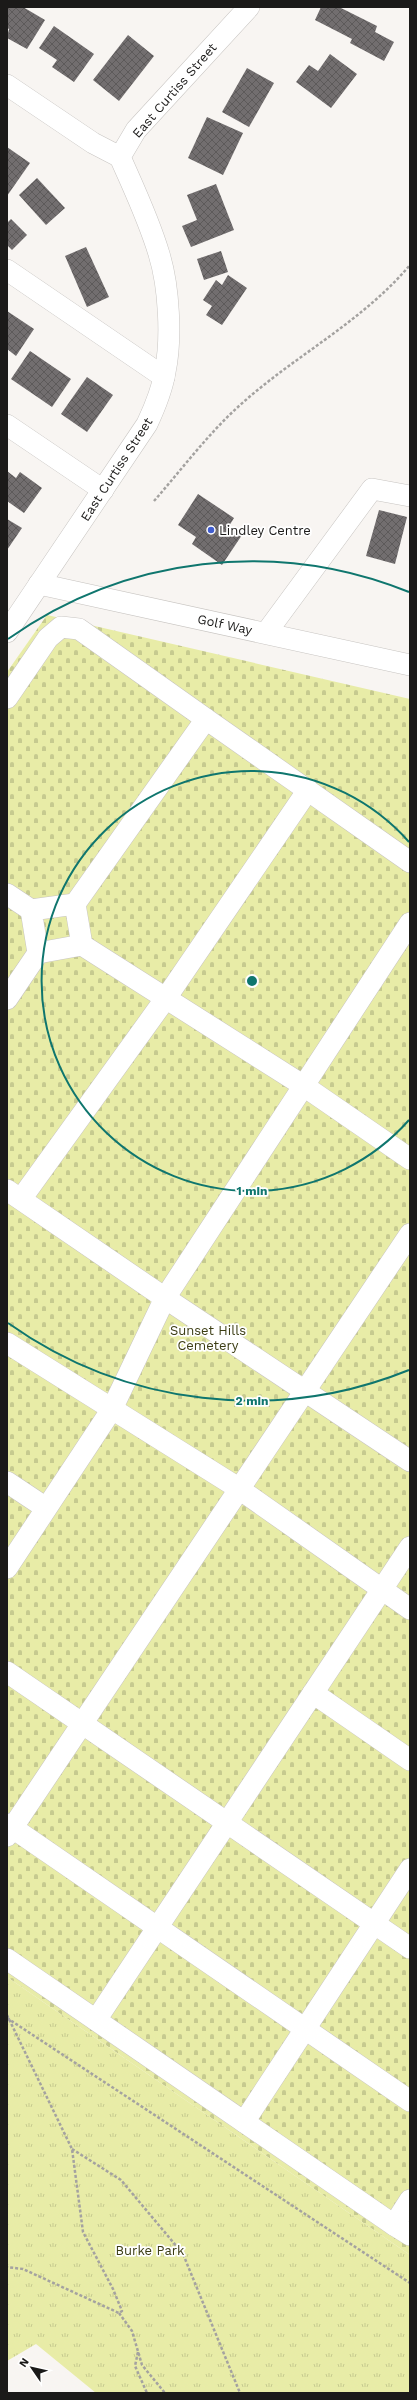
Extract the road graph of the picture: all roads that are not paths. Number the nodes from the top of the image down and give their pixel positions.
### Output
1 (249, 7) edge
2 (7, 85) edge
3 (120, 157) junction
4 (7, 270) edge
5 (164, 377) junction
6 (7, 425) edge
7 (103, 490) junction
8 (410, 496) edge
9 (39, 584) junction
10 (7, 632) edge
11 (266, 633) junction
12 (410, 665) edge
13 (7, 698) edge
14 (206, 719) junction
15 (308, 790) junction
16 (410, 862) edge
17 (7, 894) edge
18 (75, 904) junction
19 (31, 910) junction
20 (410, 923) edge
21 (82, 945) junction
22 (38, 953) junction
23 (166, 998) junction
24 (7, 999) edge
25 (304, 1086) junction
26 (410, 1159) edge
27 (14, 1195) edge
28 (410, 1234) edge
29 (165, 1298) junction
30 (7, 1343) edge
31 (306, 1392) junction
32 (112, 1409) junction
33 (410, 1461) edge
34 (7, 1482) edge
35 (239, 1489) junction
36 (46, 1508) junction
37 (410, 1547) edge
38 (7, 1568) edge
39 (382, 1589) junction
40 (410, 1609) edge
41 (7, 1672) edge
42 (313, 1693) junction
43 (83, 1724) junction
44 (410, 1760) edge
45 (227, 1822) junction
46 (9, 1830) edge
47 (410, 1869) edge
48 (374, 1924) junction
49 (157, 1927) junction
50 (410, 1948) edge
51 (7, 1959) edge
52 (96, 2020) junction
53 (305, 2029) junction
54 (410, 2101) edge
55 (244, 2122) junction
56 (410, 2200) edge
57 (402, 2230) edge

1 - 3 street, East Curtiss Street
2 - 3 street
3 - 5 street, East Curtiss Street
4 - 5 street
5 - 7 street, East Curtiss Street
6 - 7 street
7 - 9 street, East Curtiss Street
8 - 11 street
9 - 10 street, East Curtiss Street
9 - 11 street, Golf Way
11 - 12 street, Golf Way
13 - 14 street
14 - 15 street
14 - 18 street
15 - 16 street
15 - 23 street
17 - 19 street
18 - 19 street
18 - 21 street
19 - 22 street
20 - 25 street
21 - 22 street
21 - 23 street
22 - 24 street
23 - 25 street
23 - 27 street
25 - 26 street
25 - 29 street
27 - 29 street
28 - 31 street
29 - 31 street
29 - 32 street
30 - 32 street
31 - 33 street
31 - 35 street
32 - 35 street
32 - 36 street
34 - 36 street
35 - 39 street
35 - 43 street
36 - 38 street
37 - 39 street
39 - 40 street
39 - 42 street
41 - 43 street
42 - 44 street
42 - 45 street
43 - 45 street
43 - 46 street
45 - 48 street
45 - 49 street
46 - 49 street
47 - 48 street
48 - 50 street
48 - 53 street
49 - 52 street
49 - 53 street
51 - 52 street
52 - 55 street
53 - 54 street
53 - 55 street
55 - 57 street
56 - 57 street

